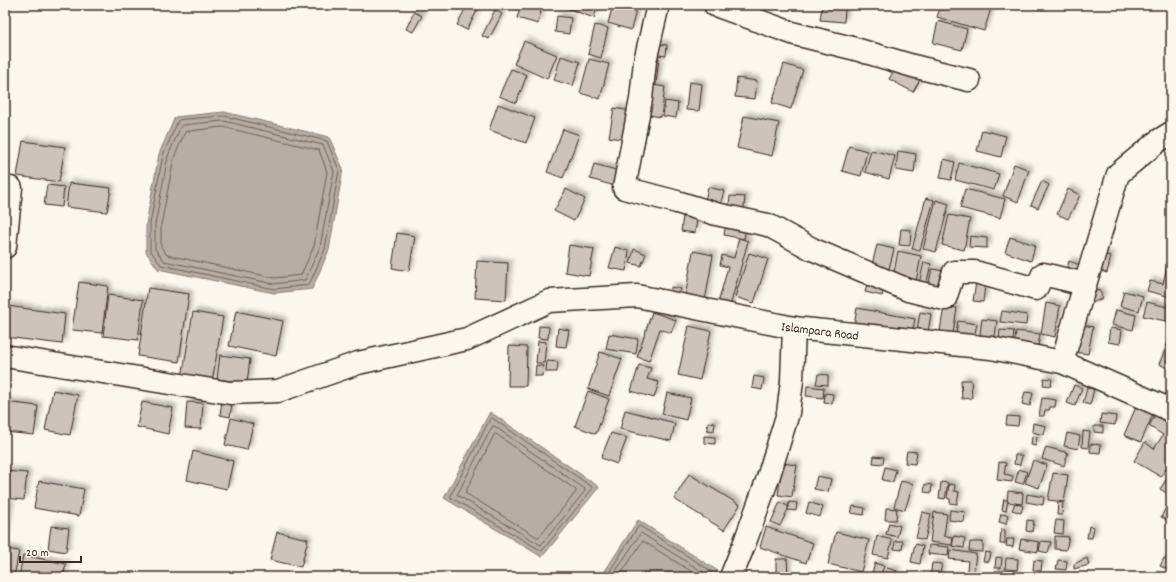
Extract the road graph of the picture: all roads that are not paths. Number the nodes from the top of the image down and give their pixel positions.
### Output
1 (658, 5) edge
2 (715, 5) edge
3 (970, 80) dead end
4 (1171, 133) edge
5 (8, 187) edge
6 (5, 247) edge
7 (1085, 284) junction
8 (794, 328) junction
9 (5, 356) edge
10 (1062, 362) junction
11 (1171, 411) edge
12 (731, 577) edge

1 - 7 street
2 - 3 street
4 - 7 street
5 - 6 street
7 - 10 street
8 - 9 street, Islampara Road
8 - 10 street, Islampara Road
8 - 12 street
10 - 11 street, Islampara Road

